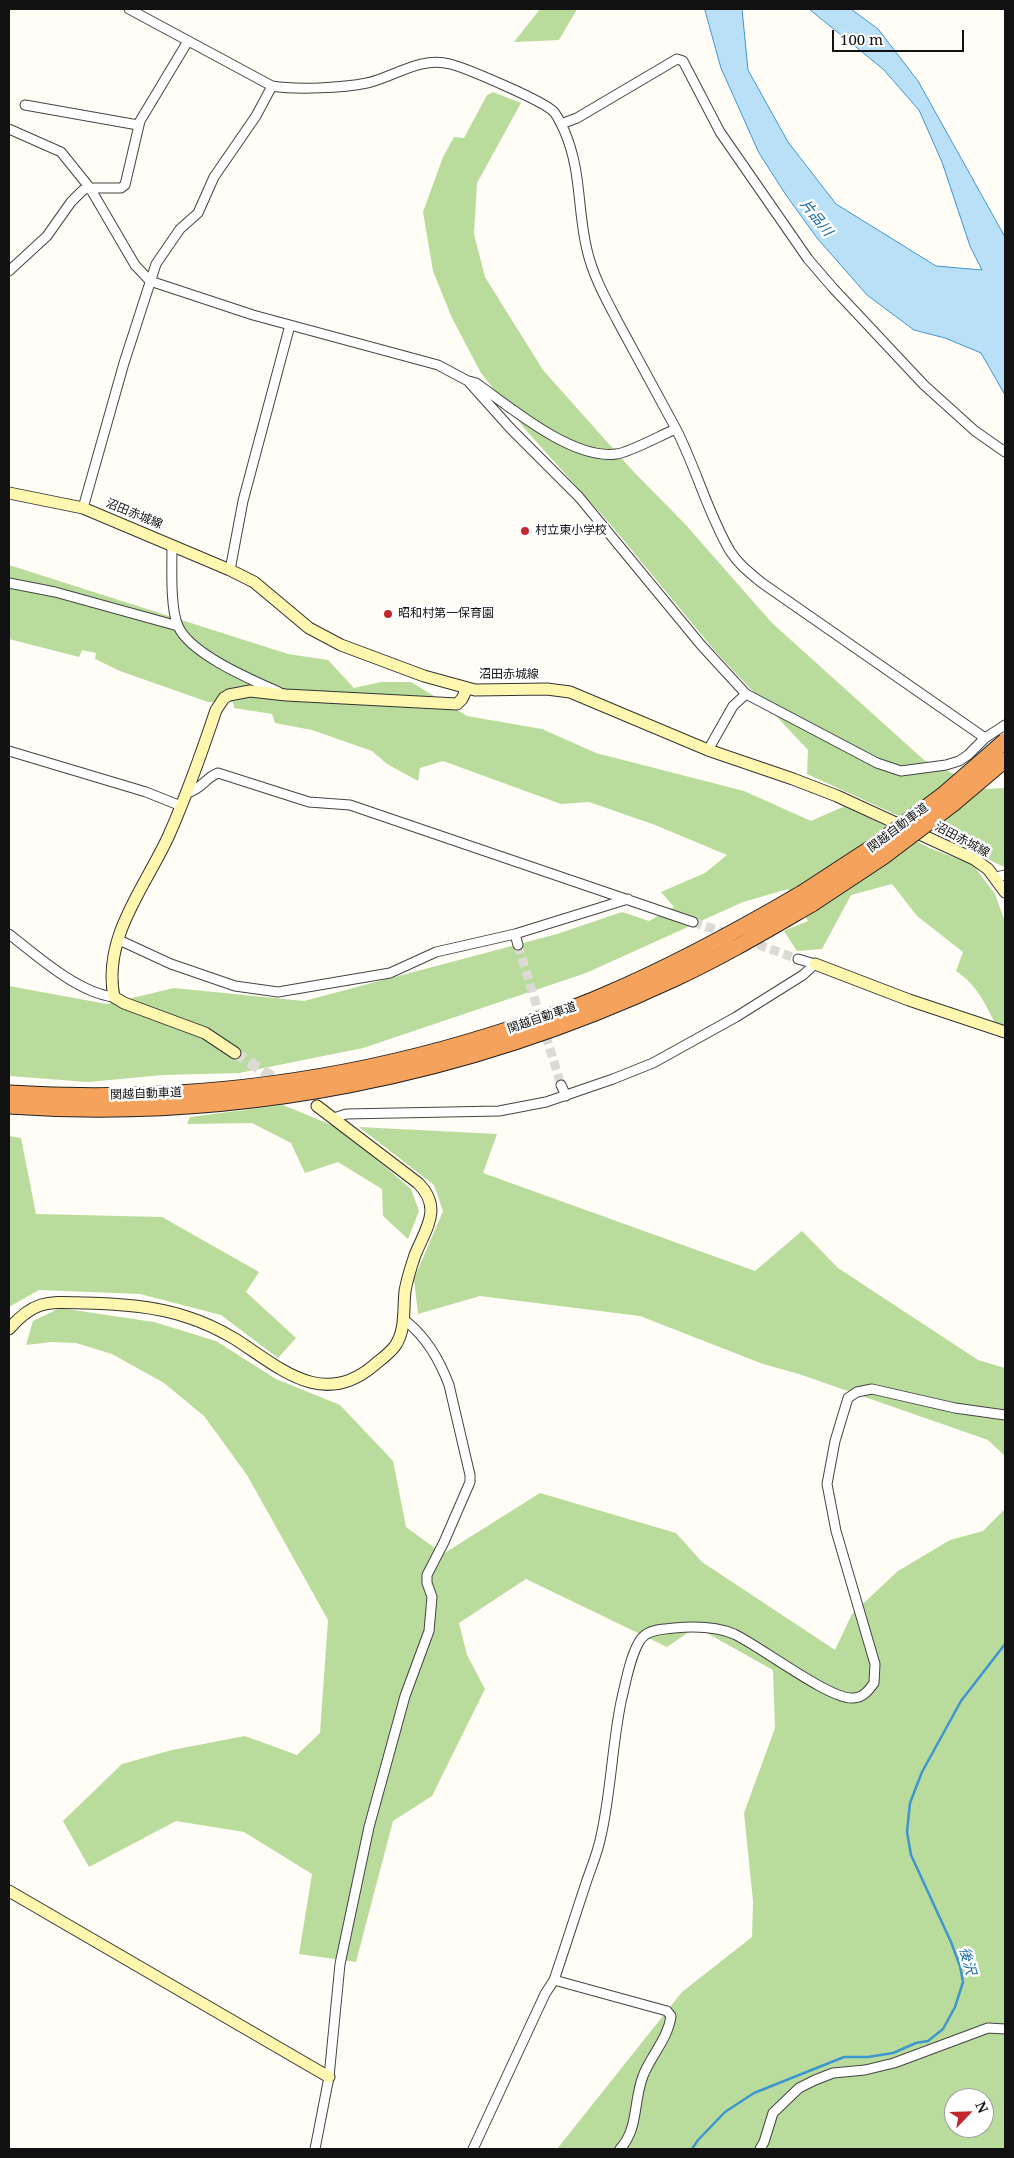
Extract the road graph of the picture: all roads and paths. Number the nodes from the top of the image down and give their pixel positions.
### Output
1 (129, 9) edge
2 (188, 41) junction
3 (272, 86) junction
4 (25, 106) dead end
5 (561, 124) junction
6 (138, 125) junction
7 (9, 129) edge
8 (90, 188) junction
9 (9, 271) edge
10 (150, 281) junction
11 (290, 325) junction
12 (468, 381) junction
13 (676, 429) junction
14 (1005, 452) edge
15 (9, 493) edge
16 (83, 508) junction
17 (172, 545) junction
18 (230, 570) junction
19 (9, 583) edge
20 (178, 626) junction
21 (466, 688) junction
22 (746, 694) junction
23 (286, 695) junction
24 (1005, 725) edge
25 (985, 738) junction
26 (1005, 741) edge
27 (708, 750) junction
28 (9, 751) edge
29 (1005, 760) edge
30 (187, 793) junction
31 (181, 806) junction
32 (1001, 876) edge
33 (1005, 892) edge
34 (628, 899) junction
35 (807, 899) junction
36 (693, 922) tunnel mouth
37 (9, 934) edge
38 (515, 934) junction
39 (119, 940) junction
40 (518, 945) tunnel mouth
41 (798, 959) tunnel mouth
42 (815, 964) junction
43 (114, 997) junction
44 (1005, 1032) edge
45 (235, 1054) tunnel mouth
46 (561, 1085) tunnel mouth
47 (9, 1093) edge
48 (566, 1096) junction
49 (9, 1106) edge
50 (317, 1106) dead end
51 (334, 1118) junction
52 (404, 1323) junction
53 (9, 1329) edge
54 (1005, 1415) edge
55 (9, 1891) edge
56 (554, 1980) junction
57 (1005, 2028) edge
58 (329, 2077) junction
59 (315, 2149) edge
60 (473, 2149) edge
61 (620, 2149) edge
62 (760, 2149) edge

1 - 2 street
2 - 3 street
2 - 6 street
3 - 5 street
3 - 10 street
4 - 6 street
5 - 13 street
5 - 14 street
6 - 8 street
7 - 8 street
8 - 9 street
8 - 10 street
10 - 11 street
10 - 16 street
11 - 12 street
11 - 18 street
12 - 13 street
12 - 22 street
13 - 25 street
15 - 16 street, 沼田赤城線
16 - 17 street, 沼田赤城線
17 - 18 street, 沼田赤城線
17 - 20 street
18 - 21 street, 沼田赤城線
19 - 20 street
20 - 23 street
21 - 23 street
21 - 27 street, 沼田赤城線
22 - 25 street
22 - 27 street
23 - 30 street
24 - 25 street
26 - 35 highway, 関越自動車道, bridge
27 - 32 street, 沼田赤城線
28 - 31 street
29 - 35 highway, 関越自動車道, bridge
30 - 31 street
30 - 34 street
31 - 39 street
32 - 33 street, 沼田赤城線
34 - 36 street
34 - 38 street
35 - 47 highway, 関越自動車道
35 - 49 highway, 関越自動車道
37 - 43 street
38 - 39 street
38 - 40 street
39 - 43 street
41 - 42 street
42 - 44 street
42 - 48 street
43 - 45 street
46 - 48 street
48 - 51 street
50 - 51 street
51 - 52 street
52 - 53 street
52 - 58 street
54 - 56 street
55 - 58 street
56 - 60 street
56 - 61 street
57 - 62 street
58 - 59 street

